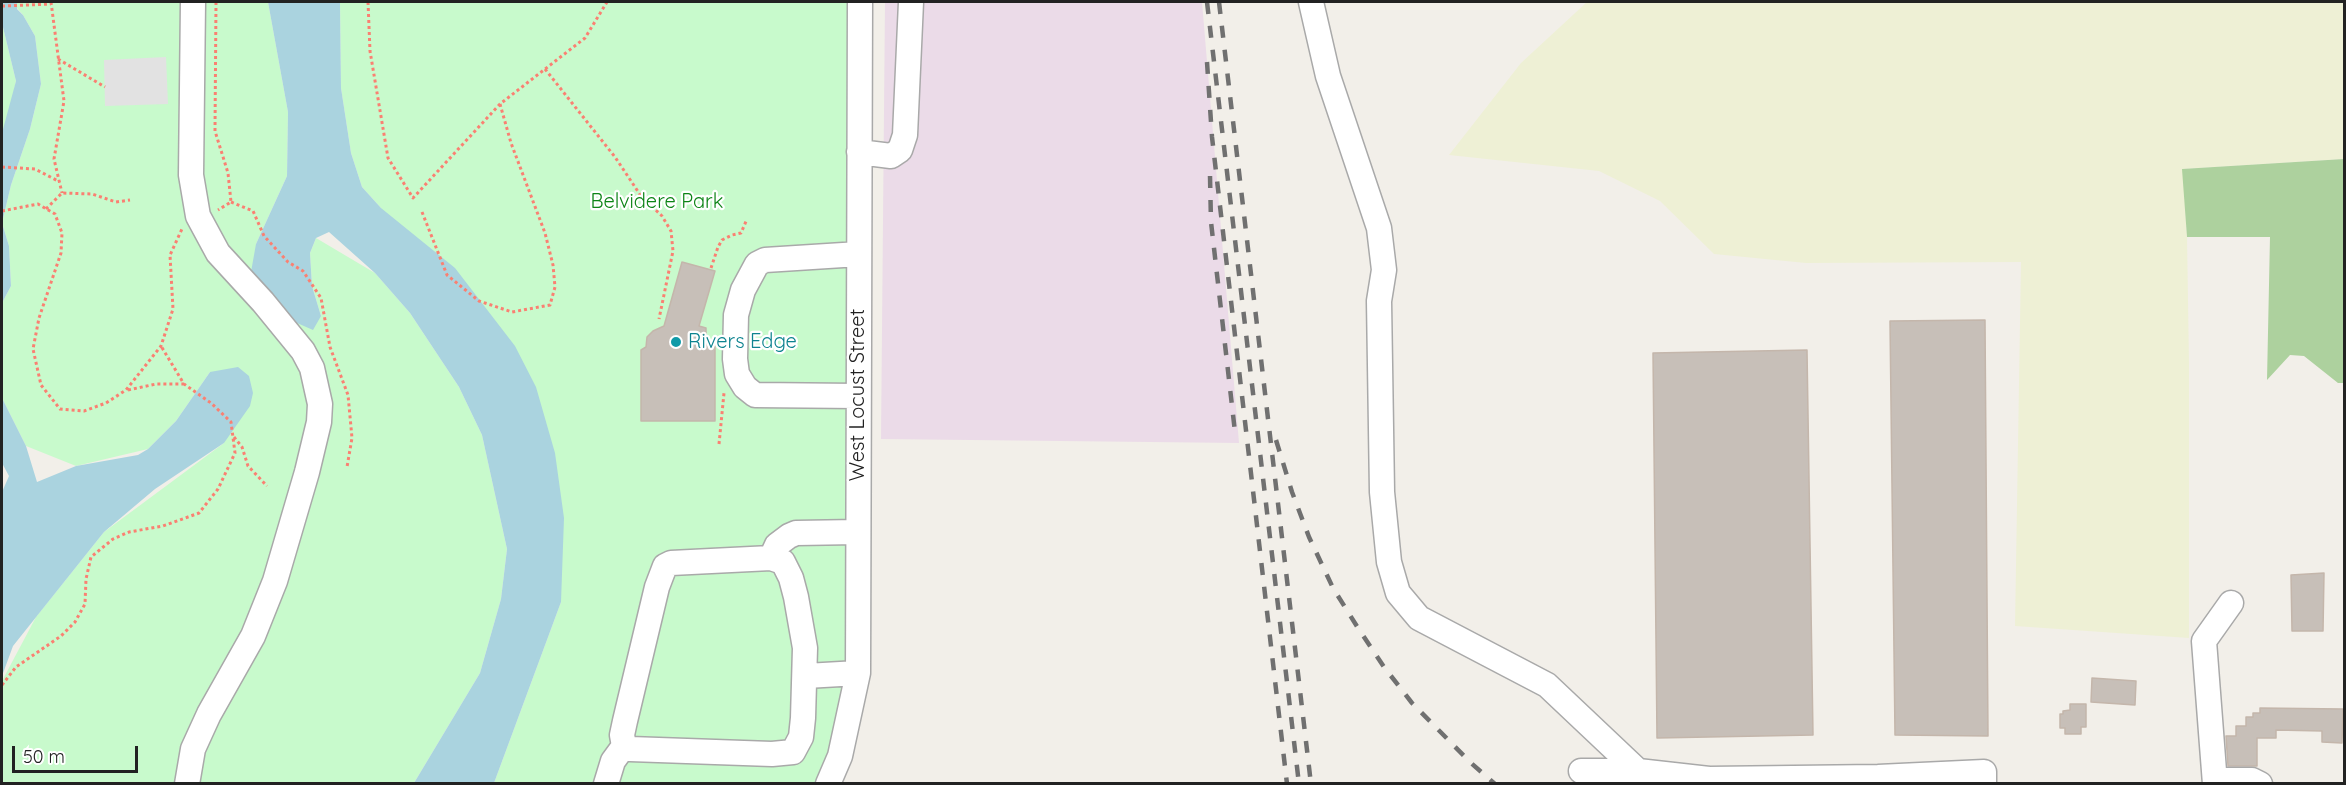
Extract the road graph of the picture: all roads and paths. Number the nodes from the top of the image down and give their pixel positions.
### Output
1 (193, 2) edge
2 (368, 2) edge
3 (607, 2) edge
4 (860, 2) edge
5 (911, 2) edge
6 (1311, 2) edge
7 (51, 3) edge
8 (2, 6) edge
9 (58, 59) junction
10 (545, 69) junction
11 (105, 87) dead end
12 (500, 104) junction
13 (859, 152) junction
14 (2, 167) edge
15 (60, 182) junction
16 (62, 193) junction
17 (130, 200) dead end
18 (231, 202) dead end
19 (46, 209) junction
20 (2, 211) edge
21 (422, 212) dead end
22 (747, 219) dead end
23 (859, 254) junction
24 (711, 268) dead end
25 (659, 319) dead end
26 (723, 383) dead end
27 (184, 384) junction
28 (126, 390) junction
29 (858, 396) junction
30 (234, 437) junction
31 (719, 444) dead end
32 (347, 467) dead end
33 (267, 486) dead end
34 (857, 532) junction
35 (771, 558) junction
36 (2231, 603) dead end
37 (858, 673) junction
38 (806, 675) junction
39 (2, 685) edge
40 (624, 746) junction
41 (1581, 771) dead end
42 (1638, 777) edge
43 (1878, 780) edge
44 (2215, 782) edge
45 (187, 783) edge
46 (606, 783) edge
47 (828, 783) edge
48 (1984, 783) edge
49 (2260, 783) edge

1 - 45 street
2 - 12 path
3 - 10 path
4 - 13 street, West Locust Street
5 - 13 street
6 - 42 street
7 - 8 path
7 - 9 path
9 - 11 path
9 - 15 path
10 - 12 path
10 - 25 path
12 - 21 path
13 - 23 street, West Locust Street
14 - 15 path
15 - 16 path
16 - 17 path
16 - 19 path
18 - 32 path
19 - 20 path
19 - 28 path
22 - 24 path
23 - 29 street, West Locust Street
23 - 29 street
26 - 31 path
27 - 28 path
27 - 28 path
27 - 30 path
29 - 34 street, West Locust Street
30 - 33 path
30 - 39 path
34 - 35 street
34 - 37 street, West Locust Street
35 - 38 street
35 - 40 street
36 - 44 street
37 - 38 street
37 - 47 street, West Locust Street
38 - 40 street
40 - 46 street
41 - 42 street
42 - 43 street
43 - 48 street
44 - 49 street

